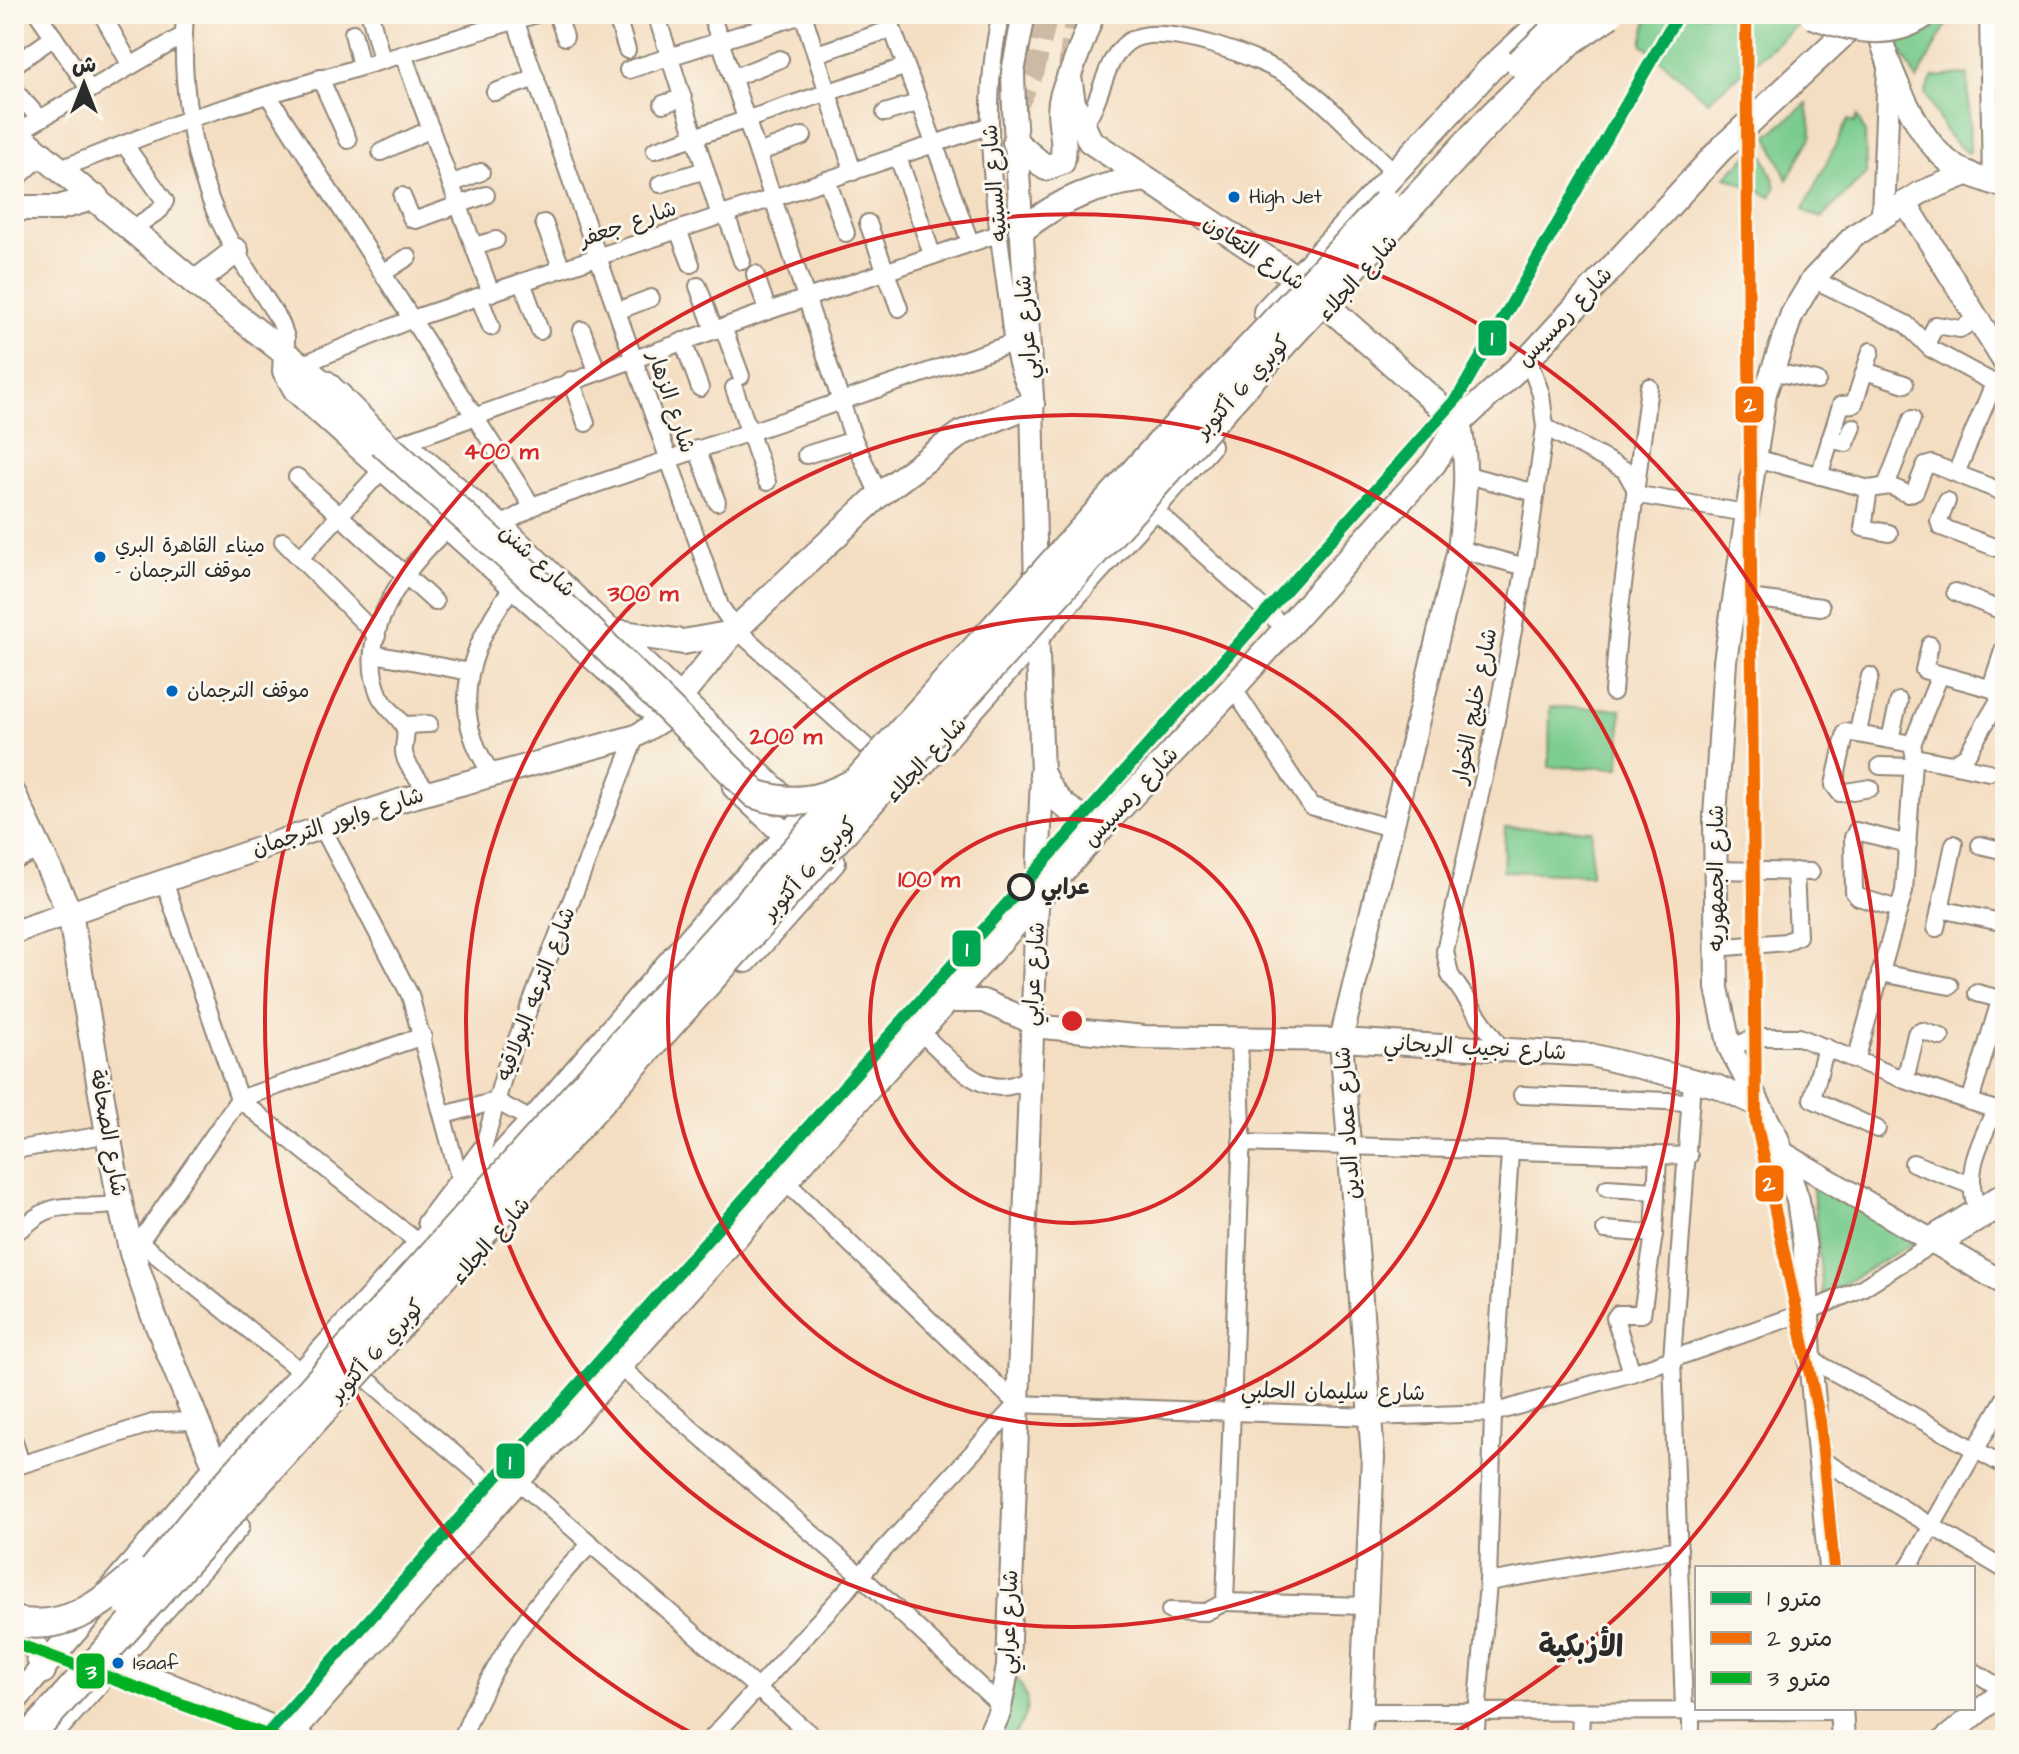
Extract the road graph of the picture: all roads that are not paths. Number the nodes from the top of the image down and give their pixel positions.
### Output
1 (38, 14) edge
2 (102, 14) edge
3 (370, 14) edge
4 (537, 14) edge
5 (557, 14) edge
6 (616, 14) edge
7 (656, 14) edge
8 (711, 14) edge
9 (804, 14) edge
10 (1001, 14) edge
11 (1024, 14) edge
12 (1093, 14) edge
13 (1550, 14) edge
14 (1571, 14) edge
15 (1609, 14) edge
16 (1629, 14) edge
17 (1813, 14) edge
18 (1832, 14) edge
19 (1866, 14) edge
20 (1876, 14) edge
21 (1923, 14) edge
22 (1988, 14) edge
23 (189, 15) edge
24 (514, 18) edge
25 (889, 21) edge
26 (353, 33) dead end
27 (184, 35) junction
28 (54, 37) junction
29 (565, 37) dead end
30 (1838, 38) junction
31 (720, 42) junction
32 (627, 50) dead end
33 (403, 54) junction
34 (816, 54) junction
35 (670, 57) junction
36 (780, 59) dead end
37 (382, 60) junction
38 (1890, 63) junction
39 (14, 64) edge
40 (131, 66) junction
41 (361, 66) junction
42 (904, 67) junction
43 (628, 70) dead end
44 (1997, 75) edge
45 (1069, 77) junction
46 (320, 78) junction
47 (536, 78) junction
48 (732, 78) junction
49 (14, 90) edge
50 (90, 90) junction
51 (495, 92) dead end
52 (828, 92) junction
53 (268, 95) junction
54 (683, 98) junction
55 (917, 103) junction
56 (663, 104) dead end
57 (885, 113) dead end
58 (191, 118) junction
59 (40, 119) junction
60 (746, 120) junction
61 (988, 126) junction
62 (1081, 127) junction
63 (431, 129) junction
64 (15, 132) edge
65 (695, 136) junction
66 (803, 136) dead end
67 (1998, 137) edge
68 (348, 140) dead end
69 (1015, 142) junction
70 (124, 144) junction
71 (933, 145) junction
72 (655, 150) dead end
73 (381, 152) dead end
74 (39, 153) junction
75 (758, 153) junction
76 (898, 157) junction
77 (60, 169) junction
78 (705, 170) junction
79 (481, 172) dead end
80 (853, 172) junction
81 (1394, 172) junction
82 (1969, 173) junction
83 (15, 175) edge
84 (1146, 179) junction
85 (827, 180) junction
86 (451, 184) junction
87 (660, 184) dead end
88 (1998, 184) edge
89 (486, 195) dead end
90 (402, 196) dead end
91 (96, 197) junction
92 (773, 199) junction
93 (1905, 202) junction
94 (459, 205) junction
95 (14, 208) edge
96 (723, 215) junction
97 (1883, 215) junction
98 (544, 223) dead end
99 (868, 223) dead end
100 (132, 229) junction
101 (678, 230) junction
102 (1009, 232) junction
103 (846, 233) dead end
104 (496, 240) dead end
105 (970, 242) junction
106 (474, 246) junction
107 (236, 251) junction
108 (932, 254) junction
109 (408, 257) dead end
110 (598, 258) junction
111 (742, 261) dead end
112 (691, 264) dead end
113 (562, 269) junction
114 (885, 270) junction
115 (383, 273) junction
116 (755, 274) dead end
117 (1296, 278) junction
118 (1813, 279) junction
119 (522, 282) junction
120 (195, 283) junction
121 (698, 286) dead end
122 (485, 295) junction
123 (651, 298) dead end
124 (806, 298) junction
125 (1331, 306) junction
126 (899, 308) dead end
127 (617, 311) junction
128 (768, 311) junction
129 (412, 319) junction
130 (1977, 319) junction
131 (491, 327) dead end
132 (718, 328) junction
133 (582, 330) dead end
134 (540, 331) dead end
135 (683, 341) junction
136 (1999, 342) edge
137 (1013, 343) junction
138 (1926, 344) junction
139 (1871, 351) dead end
140 (633, 359) junction
141 (1528, 359) junction
142 (2005, 363) edge
143 (290, 364) junction
144 (597, 371) junction
145 (1771, 371) junction
146 (1865, 371) junction
147 (571, 380) junction
148 (1817, 381) dead end
149 (1905, 384) dead end
150 (325, 385) joint
151 (1649, 387) dead end
152 (1999, 387) edge
153 (700, 388) dead end
154 (1032, 400) junction
155 (841, 401) junction
156 (475, 415) junction
157 (1912, 419) dead end
158 (586, 423) dead end
159 (1459, 423) junction
160 (1545, 427) junction
161 (1853, 427) dead end
162 (748, 432) junction
163 (1830, 439) junction
164 (854, 440) junction
165 (697, 449) junction
166 (389, 451) junction
167 (806, 455) dead end
168 (1755, 458) junction
169 (667, 460) junction
170 (1956, 473) junction
171 (1467, 475) junction
172 (1819, 476) junction
173 (297, 477) dead end
174 (1119, 478) junction
175 (767, 482) dead end
176 (1886, 486) junction
177 (1869, 489) junction
178 (1635, 491) junction
179 (1536, 493) junction
180 (2005, 493) edge
181 (879, 495) junction
182 (1947, 501) dead end
183 (717, 502) dead end
184 (532, 506) junction
185 (1153, 508) junction
186 (1746, 513) junction
187 (339, 516) junction
188 (500, 526) junction
189 (448, 528) junction
190 (1889, 533) dead end
191 (283, 541) dead end
192 (1459, 549) junction
193 (2005, 551) edge
194 (300, 558) junction
195 (1525, 567) junction
196 (1035, 569) junction
197 (405, 575) junction
198 (515, 584) junction
199 (1955, 592) dead end
200 (1733, 596) junction
201 (435, 602) dead end
202 (1821, 607) dead end
203 (2005, 612) edge
204 (1285, 628) junction
205 (612, 631) junction
206 (734, 631) junction
207 (377, 636) junction
208 (1038, 638) junction
209 (1930, 645) dead end
210 (2005, 647) edge
211 (374, 654) junction
212 (470, 672) junction
213 (1940, 675) junction
214 (1870, 676) dead end
215 (1233, 688) junction
216 (1996, 690) junction
217 (1613, 692) dead end
218 (679, 698) junction
219 (1899, 701) dead end
220 (662, 720) junction
221 (429, 724) dead end
222 (404, 725) junction
223 (1858, 732) junction
224 (636, 736) junction
225 (1890, 739) junction
226 (871, 751) junction
227 (1913, 757) junction
228 (1951, 764) junction
229 (1880, 766) dead end
230 (1989, 772) dead end
231 (1042, 774) junction
232 (493, 775) junction
233 (863, 778) junction
234 (1870, 788) dead end
235 (429, 793) junction
236 (14, 795) edge
237 (805, 818) junction
238 (1106, 823) junction
239 (322, 827) junction
240 (1391, 828) junction
241 (788, 837) junction
242 (1908, 844) junction
243 (1954, 844) dead end
244 (1980, 845) dead end
245 (41, 849) junction
246 (2005, 851) edge
247 (841, 852) junction
248 (14, 861) edge
249 (1714, 870) junction
250 (164, 881) junction
251 (1038, 902) junction
252 (1898, 909) junction
253 (1940, 909) junction
254 (70, 913) junction
255 (2005, 923) edge
256 (1936, 928) dead end
257 (14, 932) edge
258 (1715, 948) junction
259 (1880, 973) junction
260 (1950, 986) dead end
261 (1977, 993) dead end
262 (947, 1001) junction
263 (1030, 1023) junction
264 (919, 1031) junction
265 (423, 1036) junction
266 (1941, 1037) dead end
267 (1239, 1039) junction
268 (1341, 1040) junction
269 (1500, 1047) junction
270 (1826, 1047) junction
271 (1730, 1048) junction
272 (1856, 1060) junction
273 (1028, 1078) junction
274 (1905, 1080) junction
275 (1691, 1091) junction
276 (1522, 1095) dead end
277 (239, 1099) junction
278 (496, 1101) junction
279 (1970, 1102) junction
280 (1760, 1106) junction
281 (2002, 1109) edge
282 (444, 1115) junction
283 (533, 1121) junction
284 (1877, 1129) dead end
285 (110, 1134) junction
286 (1241, 1143) junction
287 (1350, 1149) junction
288 (14, 1150) edge
289 (1510, 1153) junction
290 (1784, 1154) junction
291 (1689, 1156) junction
292 (1658, 1157) junction
293 (1913, 1163) dead end
294 (460, 1181) junction
295 (786, 1182) junction
296 (1970, 1185) junction
297 (1607, 1188) dead end
298 (2005, 1190) edge
299 (1656, 1191) junction
300 (120, 1203) junction
301 (2005, 1207) edge
302 (1977, 1209) junction
303 (1605, 1230) dead end
304 (14, 1233) edge
305 (1654, 1234) junction
306 (417, 1241) junction
307 (1933, 1242) junction
308 (136, 1248) junction
309 (2005, 1284) edge
310 (1809, 1311) junction
311 (1672, 1359) junction
312 (1810, 1359) junction
313 (619, 1366) junction
314 (1632, 1373) junction
315 (304, 1374) junction
316 (368, 1380) junction
317 (2005, 1398) edge
318 (1017, 1404) junction
319 (1231, 1412) junction
320 (1493, 1413) junction
321 (1370, 1417) junction
322 (196, 1421) junction
323 (14, 1441) edge
324 (1976, 1449) junction
325 (1817, 1457) junction
326 (17, 1466) edge
327 (2005, 1466) edge
328 (216, 1468) junction
329 (510, 1488) junction
330 (196, 1518) junction
331 (1930, 1528) junction
332 (591, 1544) junction
333 (1679, 1549) junction
334 (1830, 1566) edge
335 (1909, 1566) edge
336 (2005, 1570) edge
337 (860, 1575) junction
338 (1488, 1582) junction
339 (101, 1598) junction
340 (1225, 1602) junction
341 (1366, 1606) junction
342 (14, 1607) edge
343 (1170, 1611) dead end
344 (14, 1621) edge
345 (14, 1634) edge
346 (115, 1662) junction
347 (43, 1671) junction
348 (1975, 1672) edge
349 (758, 1688) junction
350 (2005, 1690) edge
351 (14, 1701) edge
352 (1001, 1706) junction
353 (1476, 1710) junction
354 (1688, 1710) junction
355 (1695, 1710) edge
356 (1841, 1710) edge
357 (1361, 1712) junction
358 (1581, 1712) junction
359 (14, 1728) edge
360 (293, 1738) edge
361 (26, 1740) edge
362 (45, 1740) edge
363 (461, 1740) edge
364 (710, 1740) edge
365 (817, 1740) edge
366 (987, 1740) edge
367 (1360, 1740) edge
368 (1475, 1740) edge
369 (1580, 1740) edge
370 (1691, 1740) edge
371 (1843, 1740) edge
372 (1944, 1740) edge

1 - 28 street
2 - 40 street
3 - 37 street
4 - 24 street
5 - 29 street
6 - 32 street
7 - 35 street
8 - 31 street
9 - 31 street
9 - 34 street
10 - 61 street, شارع السبتيه
11 - 69 street, شارع عرابي
12 - 45 street
13 - 81 main road, شارع الجلاء
14 - 233 highway, كوبري 6 أكتوبر, bridge
15 - 361 highway, كوبري 6 أكتوبر, bridge
16 - 125 main road, شارع الجلاء
17 - 21 highway, bridge
18 - 30 main road
19 - 30 main road, شارع رمسيس
20 - 38 street
22 - 44 street
23 - 27 street
24 - 33 street
24 - 47 street, شارع الزهار
25 - 34 street
25 - 42 street
26 - 41 street
27 - 40 street
27 - 58 street
28 - 39 street
28 - 50 street
30 - 141 main road, شارع رمسيس
31 - 35 street
31 - 48 street
33 - 37 street
33 - 63 street
34 - 52 street
35 - 43 street
35 - 54 street
36 - 48 street
37 - 41 street
38 - 82 street
38 - 97 street
40 - 50 street
41 - 46 street
42 - 52 street
42 - 55 street
44 - 67 street
45 - 62 main road
45 - 69 main road
46 - 53 street
46 - 68 street
47 - 51 street
47 - 110 street, شارع الزهار
48 - 60 street
49 - 59 street
50 - 59 street
52 - 60 street
52 - 80 street
53 - 58 street
53 - 115 street
54 - 56 street
54 - 65 street
55 - 57 street
55 - 71 street
58 - 70 street
58 - 107 street
59 - 64 street
60 - 65 street
60 - 75 street
61 - 71 street, شارع جعفر
61 - 102 street, شارع السبتيه
62 - 81 street
62 - 84 main road, شارع التعاون
63 - 73 street
63 - 86 street
64 - 74 main road, شارع شنن
65 - 72 street
65 - 78 street
66 - 75 street
67 - 88 street
69 - 102 street, شارع عرابي
70 - 77 street
70 - 100 street
71 - 76 street, شارع جعفر
71 - 105 street
74 - 77 main road, شارع شنن
74 - 83 main road
75 - 92 street
76 - 80 street, شارع جعفر
76 - 108 street
77 - 91 main road, شارع شنن
78 - 87 street
78 - 96 street
79 - 86 street
80 - 85 street, شارع جعفر
81 - 117 main road, شارع الجلاء
82 - 88 street
82 - 93 street, شارع الجمهوريه
84 - 102 main road
84 - 117 main road, شارع التعاون
85 - 92 street, شارع جعفر
85 - 103 street
86 - 94 street
89 - 94 street
90 - 94 street
91 - 95 main road
91 - 100 main road, شارع شنن
92 - 96 street, شارع جعفر
92 - 124 street
93 - 97 street, شارع الجمهوريه
93 - 130 street
94 - 106 street
96 - 101 street, شارع جعفر
96 - 111 street
97 - 118 street, شارع الجمهوريه
98 - 113 street
99 - 114 street
100 - 120 main road, شارع شنن
101 - 110 street, شارع جعفر
101 - 112 street
102 - 105 street
102 - 137 street, شارع السبتيه
102 - 154 street, شارع عرابي
104 - 106 street
105 - 108 street
106 - 122 street
107 - 120 main road
107 - 143 street
108 - 114 street
109 - 115 street
110 - 113 street, شارع جعفر
110 - 127 street, شارع الزهار
113 - 119 street, شارع جعفر
114 - 124 street
114 - 126 street
115 - 129 street
116 - 128 street
117 - 125 main road, شارع التعاون
117 - 174 main road, شارع الجلاء
118 - 138 street
118 - 145 street, شارع الجمهوريه
119 - 122 street, شارع جعفر
119 - 134 street
120 - 143 main road, شارع شنن
121 - 132 street
122 - 129 street, شارع جعفر
122 - 131 street
123 - 127 street
124 - 128 street
124 - 155 street
125 - 159 main road, شارع التعاون
125 - 185 main road, شارع الجلاء
127 - 140 street, شارع الزهار
128 - 132 street
129 - 143 street, شارع جعفر
129 - 156 street
130 - 136 street
130 - 138 street
132 - 135 street
132 - 162 street
133 - 144 street
135 - 140 street
135 - 153 street
136 - 142 street
137 - 154 street, شارع السبتيه
137 - 155 street
138 - 152 street
139 - 146 street
140 - 144 street
140 - 169 street, شارع الزهار
141 - 159 main road, شارع رمسيس
141 - 160 street, شارع خليج الخوار
143 - 150 main road, شارع شنن
143 - 166 main road, شارع شنن
144 - 147 street
145 - 148 street
145 - 168 street, شارع الجمهوريه
146 - 149 street
146 - 163 street
147 - 156 street
147 - 158 street
150 - 166 highway
151 - 178 street
152 - 170 street
154 - 181 main road
154 - 196 street, شارع عرابي
155 - 162 street
155 - 164 street
156 - 166 street
156 - 184 street
157 - 176 street
159 - 171 street, شارع عماد الدين
159 - 204 main road, شارع رمسيس
160 - 178 street
160 - 179 street, شارع خليج الخوار
161 - 163 street
162 - 165 street
162 - 175 street
163 - 172 street
164 - 167 street
164 - 181 street
165 - 169 street
165 - 183 street
166 - 187 street
166 - 188 main road, شارع شنن
166 - 189 main road, شارع شنن
166 - 233 highway, bridge
168 - 172 street
168 - 186 street, شارع الجمهوريه
169 - 184 street
169 - 206 street, شارع الزهار
170 - 176 street
170 - 180 street
171 - 179 street
171 - 192 street, شارع عماد الدين
172 - 177 street
173 - 187 street
174 - 185 street
174 - 196 main road, شارع الجلاء
176 - 177 street
177 - 190 street
178 - 186 street
178 - 217 street
179 - 195 street, شارع خليج الخوار
181 - 206 main road
182 - 193 street
184 - 188 street
185 - 204 street
185 - 208 main road, شارع الجلاء
186 - 200 street, شارع الجمهوريه
187 - 194 street
187 - 197 street
188 - 205 main road, شارع شنن
189 - 197 street
189 - 198 main road, شارع شنن
191 - 194 street
192 - 195 street
192 - 240 street, شارع عماد الدين
194 - 207 street
195 - 269 street, شارع خليج الخوار
196 - 208 street, شارع عرابي
196 - 226 main road, شارع الجلاء
197 - 201 street
197 - 207 street
198 - 212 street
198 - 220 main road, شارع شنن
199 - 203 street
200 - 202 street
200 - 249 street, شارع الجمهوريه
204 - 215 main road, شارع رمسيس
205 - 206 main road
205 - 218 main road, شارع شنن
206 - 218 main road
206 - 226 street, شارع الزهار
207 - 211 street
208 - 231 street, شارع عرابي
208 - 247 main road, شارع الجلاء
209 - 213 street
210 - 216 street
211 - 212 street
211 - 222 street
212 - 232 street
213 - 216 street
213 - 227 street
214 - 223 street
215 - 238 main road, شارع رمسيس
215 - 240 street
216 - 228 street
218 - 220 main road
218 - 237 main road, شارع شنن
219 - 225 street
220 - 224 street, شارع وابور الترجمان
220 - 241 main road, شارع شنن
221 - 222 street
222 - 235 street
223 - 225 street
223 - 234 street
224 - 232 street, شارع وابور الترجمان
224 - 278 street, شارع الترعه البولاقيه
225 - 227 street
226 - 237 main road, شارع الجلاء
227 - 228 street
227 - 229 street
227 - 242 street
228 - 230 street
231 - 238 main road
231 - 251 street, شارع عرابي
232 - 235 street, شارع وابور الترجمان
233 - 330 highway, كوبري 6 أكتوبر, bridge
235 - 239 street, شارع وابور الترجمان
236 - 245 main road, شارع الصحافة
237 - 241 main road, شارع الجلاء
237 - 247 main road, شارع شنن
238 - 251 main road, شارع رمسيس
239 - 250 street, شارع وابور الترجمان
239 - 265 street
240 - 268 street, شارع عماد الدين
241 - 283 main road, شارع الجلاء
242 - 252 street
242 - 252 street
243 - 253 street
244 - 246 street
245 - 248 street
245 - 254 main road, شارع الصحافة
247 - 316 main road, شارع الجلاء
249 - 258 street, شارع الجمهوريه
249 - 258 street
250 - 254 street, شارع وابور الترجمان
250 - 277 street
251 - 262 main road, شارع رمسيس
251 - 263 street, شارع عرابي
252 - 259 street
253 - 255 street
253 - 256 street
254 - 257 street, شارع وابور الترجمان
254 - 285 main road, شارع الصحافة
258 - 271 street, شارع الجمهوريه
259 - 260 street
259 - 272 street
261 - 279 street
262 - 263 street, شارع نجيب الريحاني
262 - 264 main road, شارع رمسيس
263 - 267 street, شارع نجيب الريحاني
263 - 273 street, شارع عرابي
264 - 273 street
264 - 295 main road, شارع رمسيس
265 - 277 street
265 - 282 street
266 - 274 street
267 - 268 street, شارع نجيب الريحاني
267 - 286 street
268 - 269 street, شارع نجيب الريحاني
268 - 287 street, شارع عماد الدين
269 - 275 street, شارع نجيب الريحاني
270 - 271 street
270 - 272 street
270 - 284 street
271 - 280 street, شارع الجمهوريه
272 - 274 street
273 - 318 street, شارع عرابي
274 - 279 street
275 - 276 street
275 - 280 street, شارع نجيب الريحاني
275 - 291 street
277 - 306 street
277 - 308 street
278 - 282 street
278 - 283 street
278 - 294 street, شارع الترعه البولاقيه
279 - 281 street
280 - 290 street, شارع الجمهوريه
281 - 296 street
282 - 294 street
283 - 306 main road, شارع الجلاء
285 - 288 street
285 - 300 main road, شارع الصحافة
286 - 287 street
286 - 319 street
287 - 289 street
287 - 321 street, شارع عماد الدين
289 - 292 street
289 - 320 street
290 - 307 street
290 - 310 street, شارع الجمهوريه
291 - 292 street
291 - 311 street
292 - 299 street
293 - 296 street
294 - 306 street, شارع الترعه البولاقيه
295 - 313 main road, شارع رمسيس
295 - 318 street
296 - 302 street
297 - 299 street
298 - 302 street
299 - 305 street
300 - 304 street
300 - 308 main road, شارع الصحافة
301 - 307 street
302 - 307 street
303 - 305 street
305 - 314 street
306 - 315 main road, شارع الجلاء
307 - 309 street
307 - 310 street, شارع سليمان الحلبي
308 - 315 street
308 - 322 main road, شارع الصحافة
310 - 311 street, شارع سليمان الحلبي
310 - 312 street, شارع الجمهوريه
311 - 314 street, شارع سليمان الحلبي
311 - 333 street
312 - 324 street
312 - 325 street, شارع الجمهوريه
313 - 329 main road, شارع رمسيس
313 - 337 street
314 - 320 street, شارع سليمان الحلبي
315 - 328 main road, شارع الجلاء
316 - 329 street
316 - 346 main road, شارع الجلاء
317 - 324 street
318 - 319 street, شارع سليمان الحلبي
318 - 337 street
318 - 352 street, شارع عرابي
319 - 321 street, شارع سليمان الحلبي
319 - 340 street
320 - 321 street, شارع سليمان الحلبي
320 - 338 street
321 - 341 street, شارع عماد الدين
322 - 326 street
322 - 328 main road, شارع الصحافة
323 - 326 street
324 - 327 street
324 - 331 street
325 - 331 street
325 - 334 street, شارع الجمهوريه
328 - 339 main road, شارع الجلاء
329 - 332 street
329 - 360 main road, شارع رمسيس
330 - 344 highway, bridge
330 - 359 highway, كوبري 6 أكتوبر, bridge
331 - 335 street
331 - 336 street
332 - 349 street
332 - 363 street
333 - 338 street
333 - 354 street
337 - 349 street
337 - 352 street
338 - 353 street
339 - 342 main road
339 - 347 main road, شارع الجلاء
340 - 341 street
340 - 343 street
341 - 357 street, شارع عماد الدين
345 - 347 main road
346 - 360 street
346 - 362 main road, شارع الجلاء
347 - 351 main road, شارع الجلاء
348 - 350 street
349 - 364 street
349 - 365 street
350 - 372 street
352 - 366 street, شارع عرابي
353 - 357 street
353 - 358 street
353 - 368 street
354 - 355 street
354 - 358 street
354 - 370 street
356 - 371 street
357 - 367 street, شارع عماد الدين
358 - 369 street

